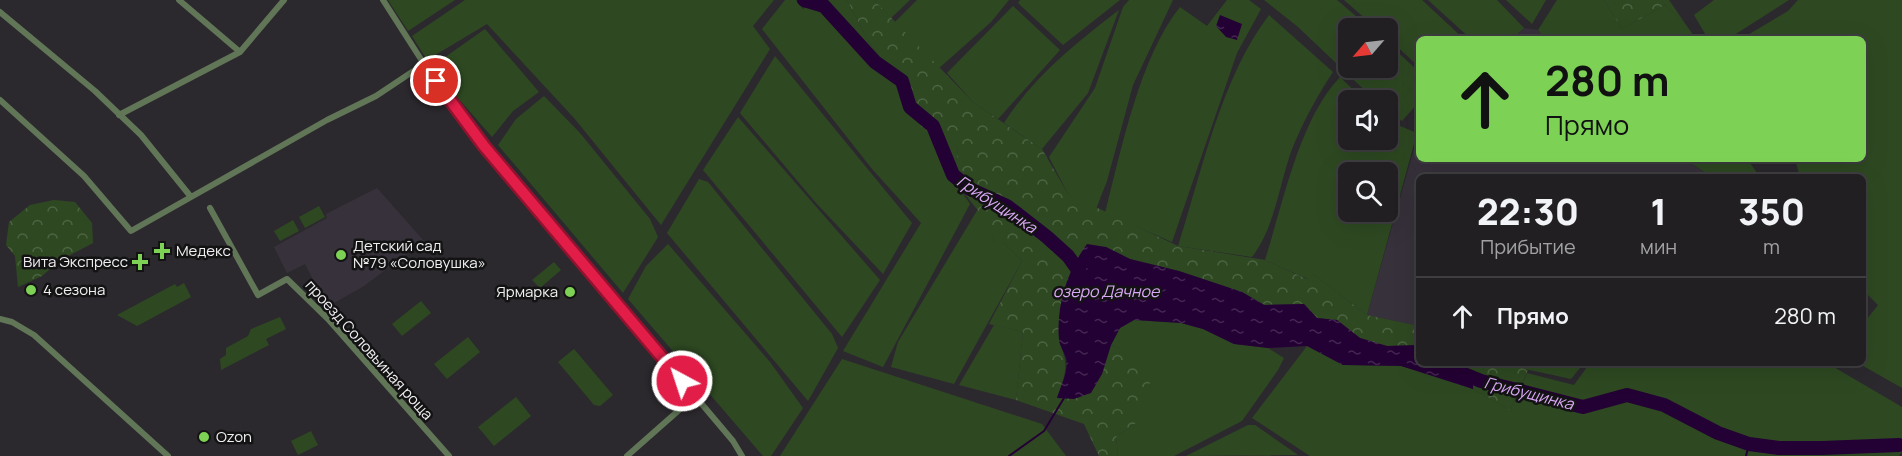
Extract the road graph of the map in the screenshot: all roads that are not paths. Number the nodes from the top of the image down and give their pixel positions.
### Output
1 (179, 0) edge
2 (284, 0) edge
3 (383, 0) edge
4 (0, 12) edge
5 (240, 52) junction
6 (424, 64) junction
7 (0, 100) edge
8 (119, 116) junction
9 (191, 197) junction
10 (210, 208) dead end
11 (0, 319) edge
12 (695, 396) junction
13 (168, 456) edge
14 (449, 456) edge
15 (627, 456) edge
16 (742, 456) edge

1 - 5 street
2 - 5 street
3 - 6 street
4 - 8 street
5 - 8 street
6 - 9 street
6 - 12 street
7 - 9 street
8 - 9 street
10 - 14 street, проезд Соловьиная роща
11 - 13 street
12 - 15 street
12 - 16 street

